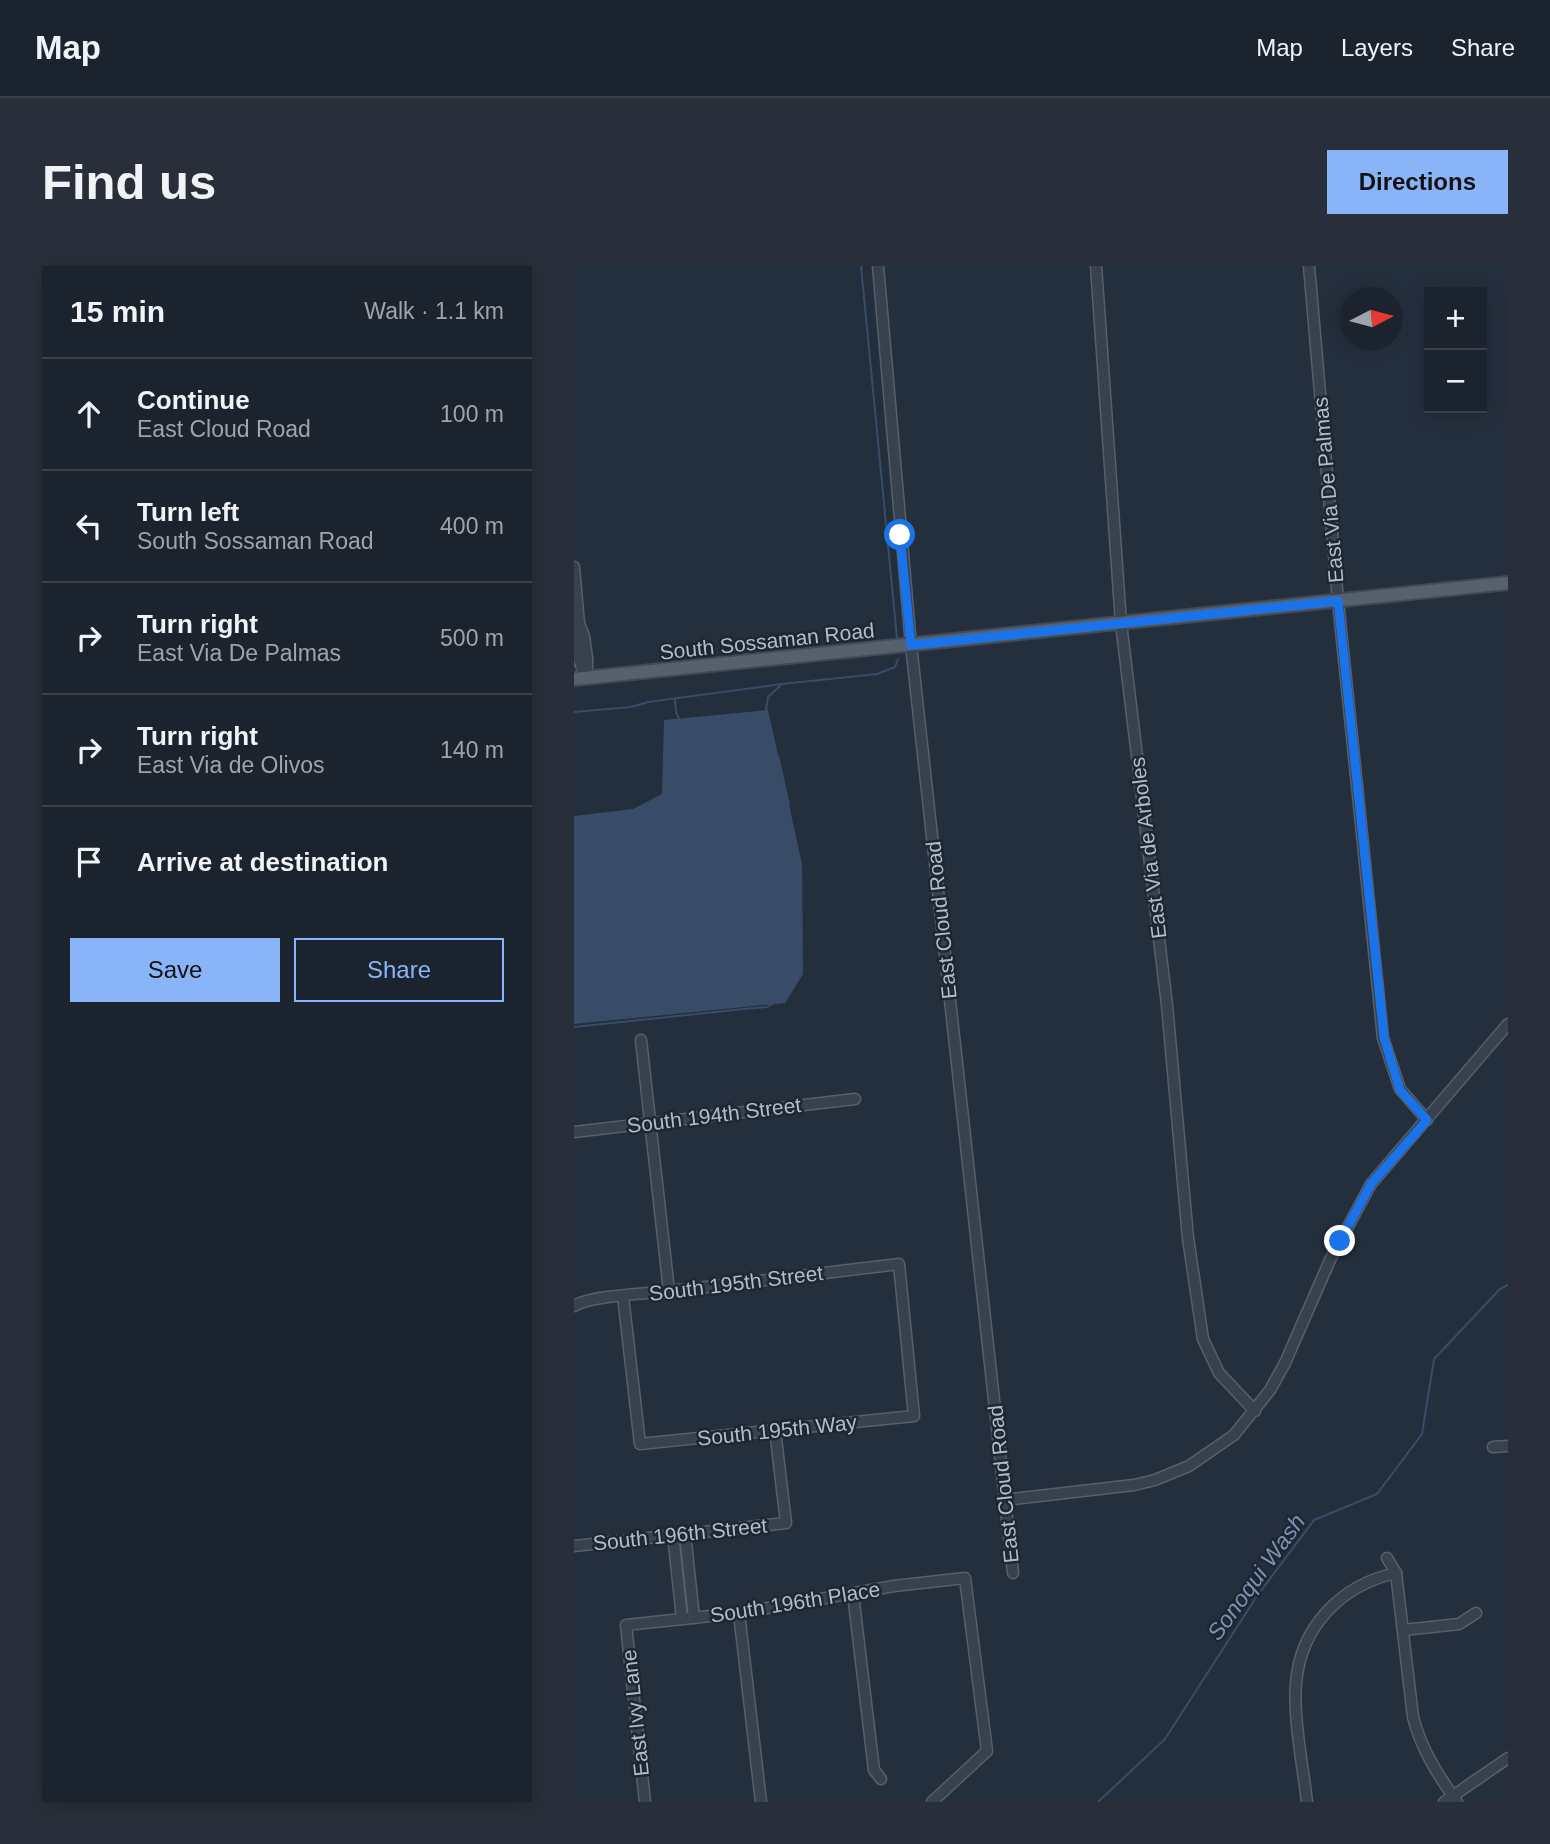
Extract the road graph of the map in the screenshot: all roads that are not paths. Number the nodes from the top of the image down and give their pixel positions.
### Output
1 (878, 266) edge
2 (1096, 266) edge
3 (1309, 266) edge
4 (574, 567) edge
5 (1508, 583) edge
6 (1338, 601) junction
7 (1121, 623) junction
8 (911, 645) junction
9 (580, 679) edge
10 (1508, 1024) edge
11 (641, 1040) dead end
12 (855, 1099) dead end
13 (1427, 1120) junction
14 (651, 1123) junction
15 (574, 1132) edge
16 (669, 1291) junction
17 (623, 1296) junction
18 (574, 1306) edge
19 (1255, 1411) junction
20 (914, 1416) joint
21 (775, 1430) junction
22 (1508, 1446) edge
23 (1493, 1447) dead end
24 (1004, 1500) junction
25 (685, 1533) junction
26 (673, 1534) junction
27 (574, 1546) edge
28 (1387, 1558) dead end
29 (1013, 1573) dead end
30 (1396, 1573) junction
31 (691, 1593) junction
32 (679, 1594) junction
33 (853, 1594) junction
34 (739, 1613) junction
35 (1476, 1613) dead end
36 (694, 1618) junction
37 (682, 1619) junction
38 (626, 1625) joint
39 (1404, 1630) junction
40 (1508, 1758) edge
41 (881, 1779) dead end
42 (1452, 1800) edge
43 (645, 1802) edge
44 (761, 1802) edge
45 (932, 1802) edge
46 (1307, 1802) edge

1 - 8 street, East Cloud Road
2 - 7 street, East Via de Arboles
3 - 6 street, East Via De Palmas
4 - 9 street
5 - 6 main road, South Sossaman Road
6 - 7 main road, South Sossaman Road
6 - 13 street, East Via De Palmas
7 - 8 main road, South Sossaman Road
7 - 19 street, East Via de Arboles
8 - 9 main road, South Sossaman Road
8 - 24 street, East Cloud Road
10 - 13 street
11 - 14 street
12 - 14 street, South 194th Street
13 - 19 street
14 - 15 street, South 194th Street
14 - 16 street
16 - 17 street, South 195th Street
16 - 20 street, South 195th Street
17 - 18 street, South 195th Street
17 - 21 street, South 195th Way
19 - 24 street
20 - 21 street, South 195th Way
21 - 25 street, South 196th Street
22 - 23 street
24 - 29 street, East Cloud Road
25 - 26 street, South 196th Street
25 - 31 street
26 - 27 street, South 196th Street
26 - 32 street
28 - 30 street
30 - 39 street
30 - 46 street
31 - 32 street
31 - 36 street
32 - 37 street
33 - 34 street, South 196th Place
33 - 41 street
33 - 45 street, South 196th Place
34 - 36 street, South 196th Place
34 - 44 street
35 - 39 street
36 - 37 street, South 196th Place
37 - 38 street, South 196th Place
38 - 43 street, East Ivy Lane
39 - 42 street
40 - 42 street

